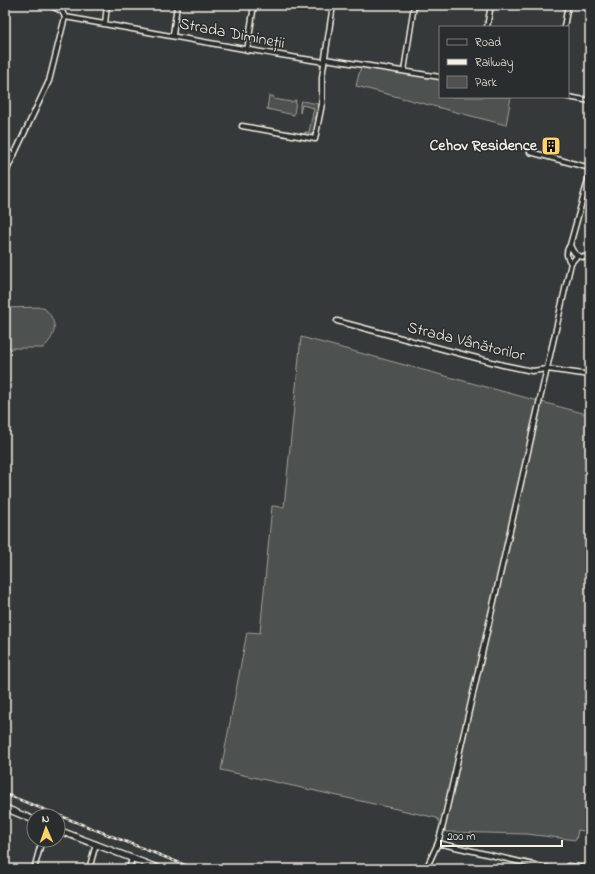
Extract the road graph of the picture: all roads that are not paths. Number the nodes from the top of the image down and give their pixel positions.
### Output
1 (49, 5) edge
2 (63, 5) edge
3 (107, 5) edge
4 (177, 5) edge
5 (254, 5) edge
6 (333, 5) edge
7 (414, 5) edge
8 (491, 5) edge
9 (568, 5) edge
10 (62, 11) junction
11 (65, 17) junction
12 (105, 24) junction
13 (487, 26) edge
14 (564, 26) edge
15 (172, 35) junction
16 (247, 51) junction
17 (324, 61) junction
18 (404, 71) junction
19 (439, 77) edge
20 (569, 97) edge
21 (590, 101) edge
22 (242, 126) dead end
23 (5, 149) edge
24 (530, 152) dead end
25 (14, 156) junction
26 (590, 168) edge
27 (590, 173) edge
28 (5, 174) edge
29 (570, 245) junction
30 (577, 256) junction
31 (590, 258) edge
32 (571, 264) junction
33 (337, 321) dead end
34 (547, 369) junction
35 (590, 375) edge
36 (5, 808) edge
37 (26, 817) edge
38 (66, 833) edge
39 (438, 843) junction
40 (96, 844) junction
41 (40, 848) edge
42 (132, 858) junction
43 (34, 869) edge
44 (89, 869) edge
45 (129, 869) edge
46 (160, 869) edge
47 (426, 869) edge
48 (551, 869) edge
49 (568, 869) edge
50 (590, 869) edge

1 - 10 street
2 - 10 street
3 - 12 street
4 - 15 street
5 - 16 street
6 - 17 street
7 - 18 street
8 - 13 street
9 - 14 street
10 - 11 street
11 - 12 street, Strada Dimineții
11 - 25 street
12 - 15 street, Strada Dimineții
15 - 16 street, Strada Dimineții
16 - 17 street, Strada Dimineții
17 - 18 street, Strada Dimineții
17 - 22 street
18 - 19 street, Strada Dimineții
20 - 21 street
23 - 25 street
24 - 26 street
25 - 28 street
27 - 29 street
29 - 30 street
29 - 32 street
30 - 31 street
30 - 32 street
32 - 34 street
33 - 34 street, Strada Vânătorilor
34 - 35 street, Strada Vânătorilor
34 - 39 street
36 - 37 main road
38 - 40 main road
39 - 47 street
39 - 48 street
40 - 42 main road
40 - 44 street
41 - 43 street
42 - 45 street
42 - 46 main road
49 - 50 street

